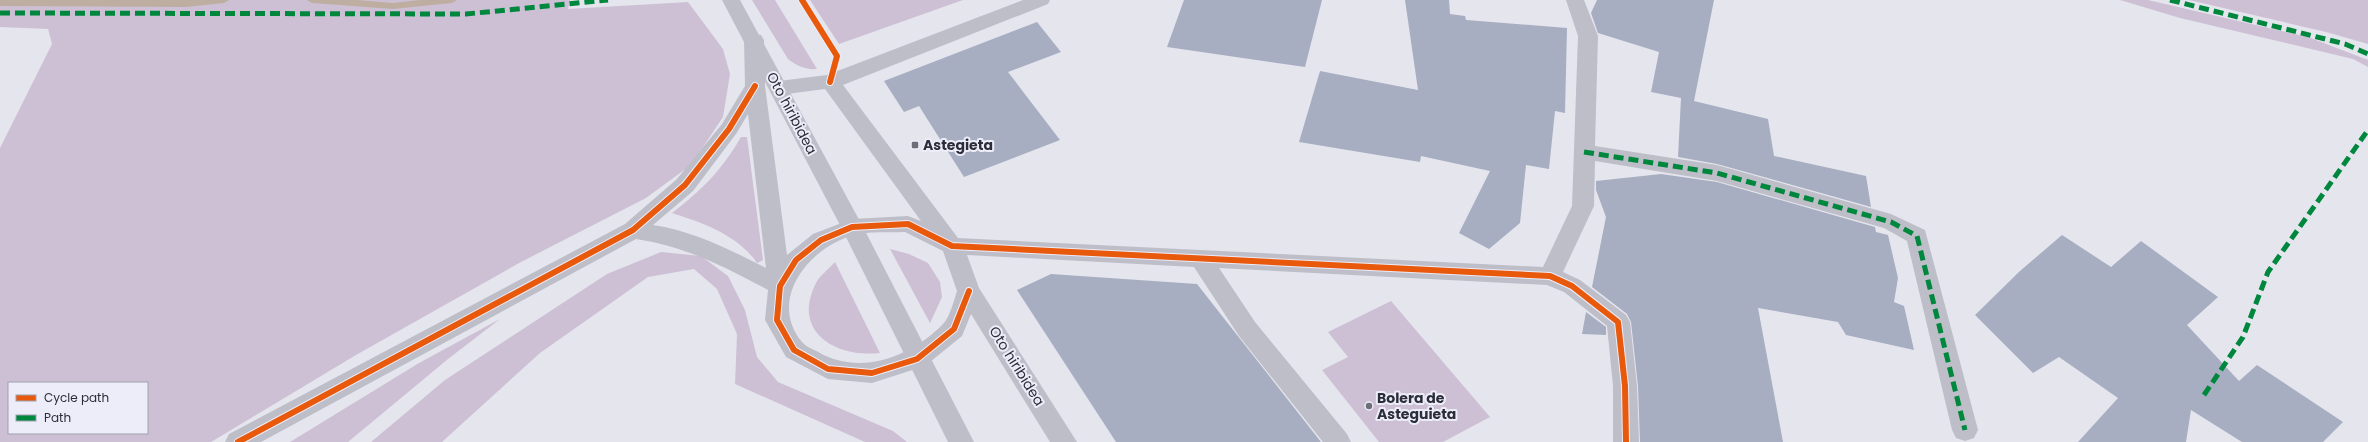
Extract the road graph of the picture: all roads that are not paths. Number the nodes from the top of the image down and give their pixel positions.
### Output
1 (731, 0) edge
2 (1575, 0) edge
3 (1036, 2) edge
4 (754, 40) junction
5 (830, 82) junction
6 (754, 86) junction
7 (779, 88) junction
8 (1584, 152) junction
9 (852, 227) junction
10 (633, 230) junction
11 (952, 246) junction
12 (1200, 258) junction
13 (1550, 276) junction
14 (780, 286) junction
15 (969, 291) junction
16 (917, 359) junction
17 (1965, 430) dead end
18 (238, 442) edge
19 (961, 442) edge
20 (1064, 442) edge
21 (1338, 442) edge
22 (1626, 442) edge

1 - 4 street, Oto hiribidea
2 - 8 street
3 - 5 street
4 - 6 street
4 - 7 street, Oto hiribidea
5 - 7 street
5 - 11 street, Oto hiribidea
6 - 10 street
6 - 14 street
7 - 9 street, Oto hiribidea
8 - 13 street
8 - 17 street
9 - 11 street
9 - 14 street
9 - 16 street, Oto hiribidea
10 - 14 street
10 - 18 street
11 - 12 street
11 - 15 street, Oto hiribidea
12 - 13 street
12 - 21 street
13 - 22 street
14 - 16 street
15 - 16 street
15 - 20 street, Oto hiribidea
16 - 19 street, Oto hiribidea

